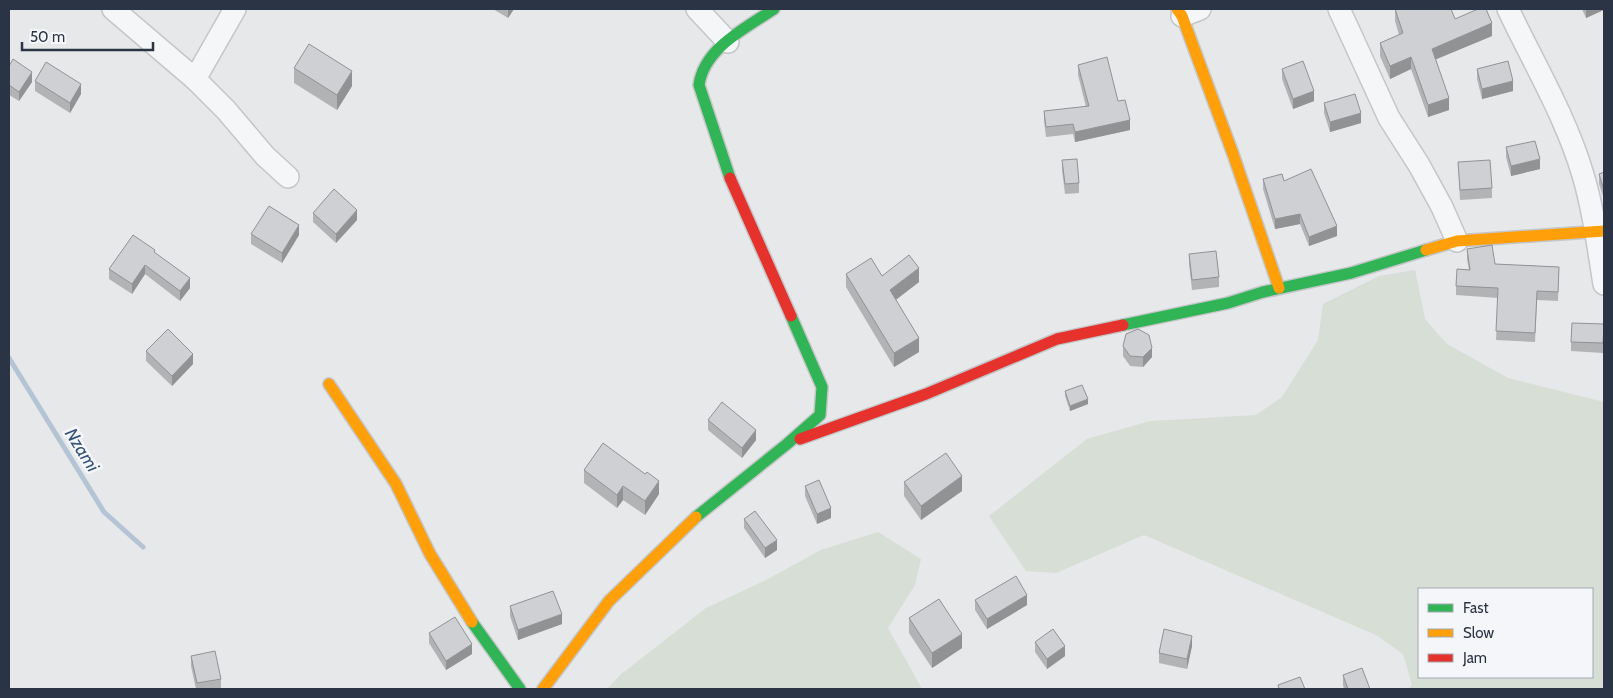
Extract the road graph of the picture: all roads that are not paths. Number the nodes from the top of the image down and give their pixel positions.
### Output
1 (113, 9) edge
2 (235, 9) edge
3 (697, 9) edge
4 (774, 9) edge
5 (1339, 9) edge
6 (1508, 9) edge
7 (1186, 11) edge
8 (728, 42) junction
9 (195, 79) junction
10 (288, 177) dead end
11 (1600, 231) edge
12 (1456, 241) junction
13 (1604, 284) edge
14 (1280, 288) junction
15 (329, 384) dead end
16 (787, 444) junction
17 (520, 689) edge
18 (543, 689) edge

1 - 9 street
2 - 9 street
3 - 8 street
4 - 8 street
5 - 12 street
6 - 11 street
7 - 14 street
8 - 16 street
9 - 10 street
11 - 12 street
11 - 13 street
12 - 14 street
14 - 16 street
15 - 17 street
16 - 18 street

